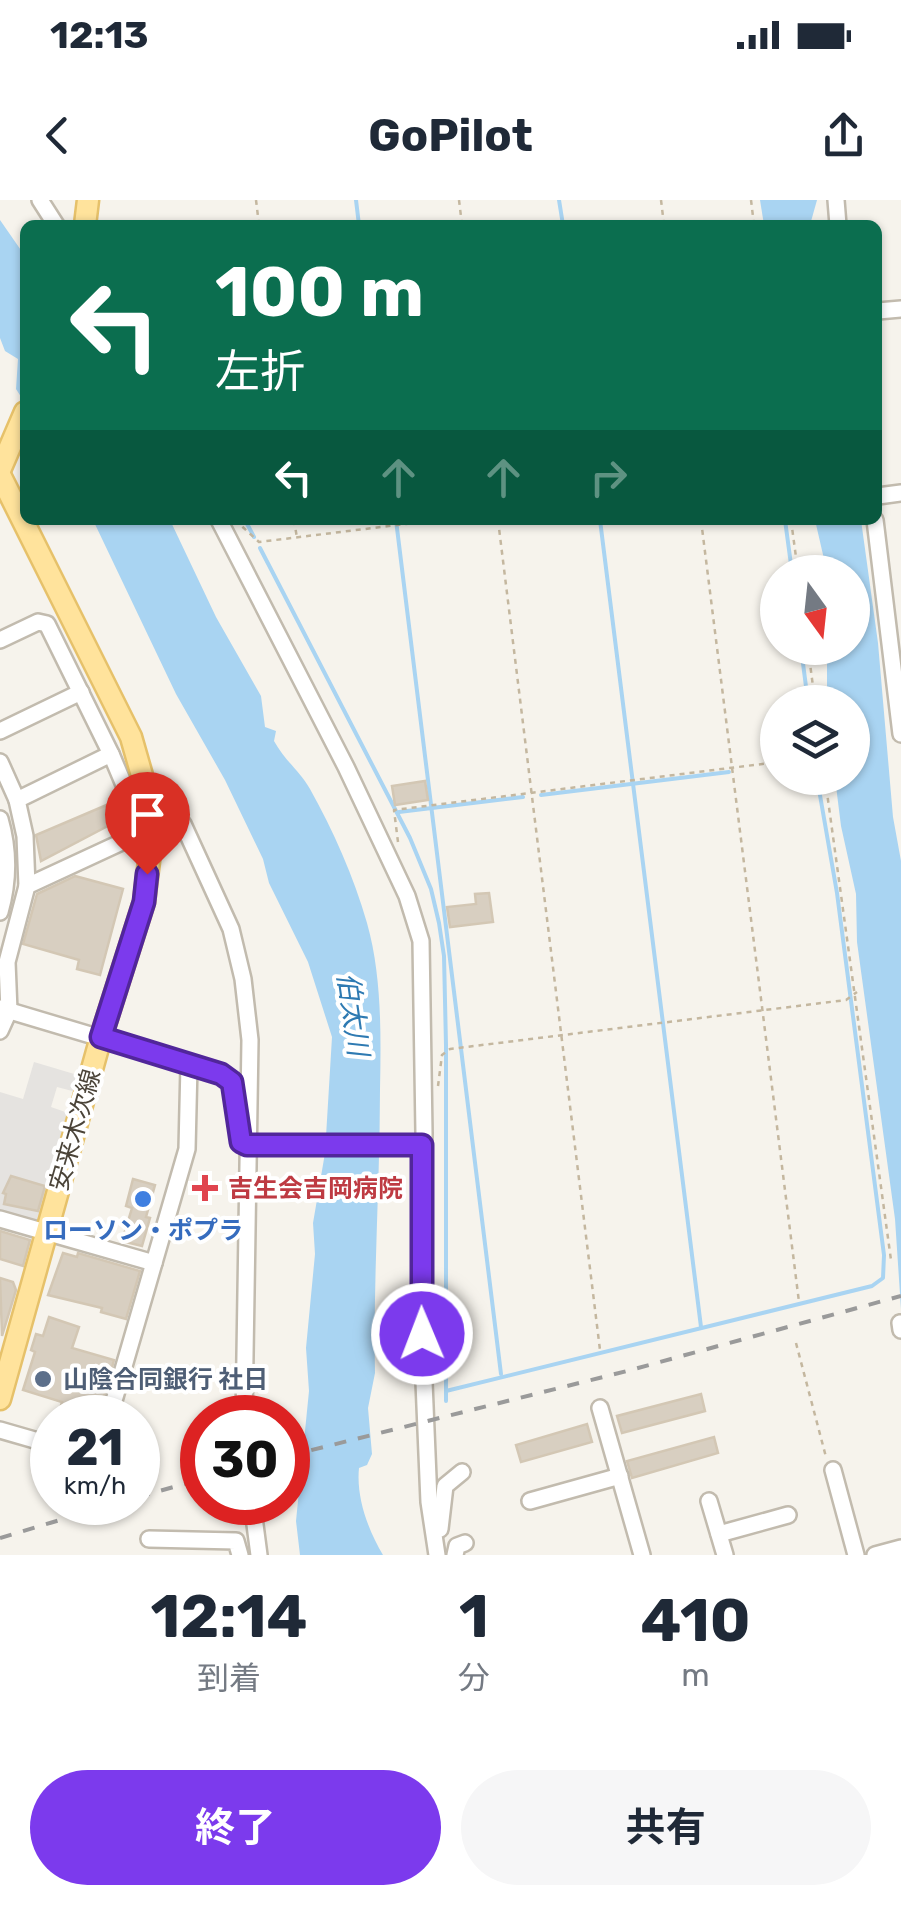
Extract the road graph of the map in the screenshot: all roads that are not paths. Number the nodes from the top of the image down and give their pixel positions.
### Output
1 (20, 424) edge
2 (0, 472) edge
3 (20, 512) edge
4 (26, 525) edge
5 (222, 525) edge
6 (876, 525) edge
7 (0, 640) edge
8 (81, 692) junction
9 (0, 731) edge
10 (901, 731) edge
11 (112, 754) junction
12 (0, 762) edge
13 (17, 800) junction
14 (149, 812) junction
15 (0, 819) edge
16 (144, 835) junction
17 (27, 886) junction
18 (0, 912) edge
19 (4, 1010) edge
20 (0, 1031) edge
21 (101, 1037) junction
22 (189, 1064) junction
23 (251, 1144) junction
24 (419, 1145) junction
25 (0, 1219) edge
26 (46, 1233) junction
27 (154, 1263) junction
28 (115, 1395) edge
29 (245, 1395) edge
30 (0, 1398) edge
31 (600, 1408) dead end
32 (1, 1434) edge
33 (30, 1440) edge
34 (833, 1470) road end
35 (462, 1472) dead end
36 (620, 1476) junction
37 (530, 1501) dead end
38 (709, 1501) dead end
39 (788, 1515) dead end
40 (255, 1525) edge
41 (719, 1534) junction
42 (149, 1539) dead end
43 (901, 1548) edge
44 (240, 1555) edge
45 (259, 1555) edge
46 (439, 1555) edge
47 (642, 1555) edge
48 (725, 1555) edge
49 (856, 1555) edge
50 (875, 1555) edge

1 - 2 main road, 安来木次線
2 - 3 main road, 安来木次線
4 - 14 main road, 安来木次線
5 - 24 street
6 - 10 street
7 - 8 street
8 - 9 street
8 - 11 street
11 - 13 street
11 - 16 street
12 - 13 street
13 - 17 street
14 - 16 main road, 安来木次線
14 - 23 street
15 - 18 street
16 - 17 street
16 - 21 main road, 安来木次線
17 - 19 street
19 - 20 street
19 - 21 street
21 - 22 street
21 - 26 main road, 安来木次線
22 - 23 street
22 - 27 street
23 - 24 street
23 - 29 street
24 - 46 street
25 - 26 street
26 - 27 street
26 - 30 main road, 安来木次線
27 - 28 street
31 - 36 street
32 - 33 street
34 - 49 street
35 - 46 street
36 - 37 street
36 - 47 street
38 - 41 street
39 - 41 street
40 - 45 street
41 - 48 street
42 - 44 street
43 - 50 street

